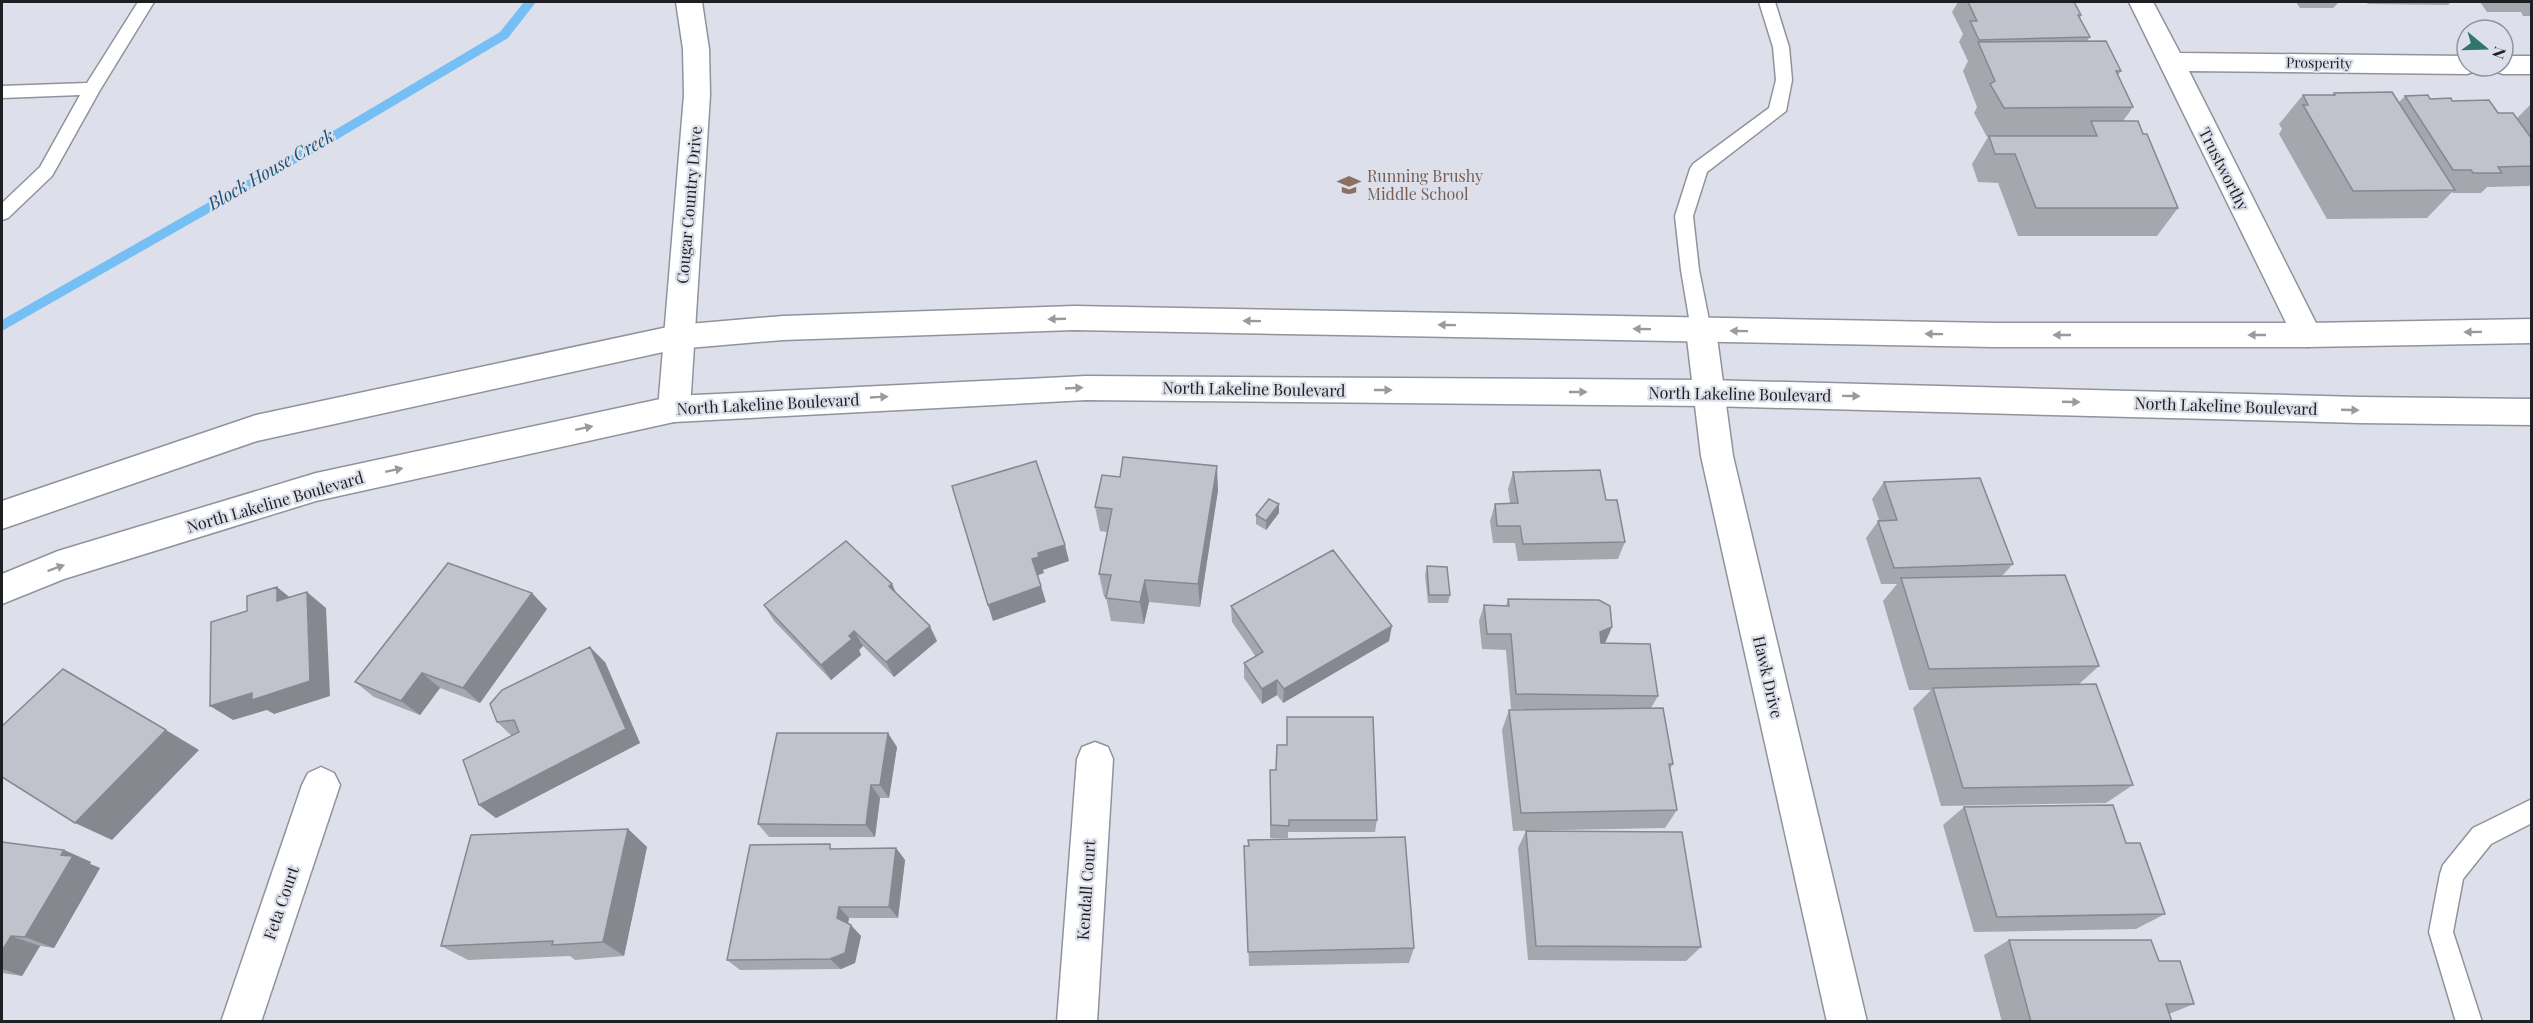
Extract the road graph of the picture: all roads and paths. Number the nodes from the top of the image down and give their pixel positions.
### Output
1 (146, 2) edge
2 (689, 2) edge
3 (1767, 2) edge
4 (2141, 2) edge
5 (2170, 62) junction
6 (2455, 65) edge
7 (2515, 65) edge
8 (2532, 65) edge
9 (92, 89) junction
10 (2, 92) edge
11 (2, 213) edge
12 (1701, 330) junction
13 (2532, 331) edge
14 (2307, 335) junction
15 (677, 338) junction
16 (1708, 393) junction
17 (674, 409) junction
18 (2532, 412) edge
19 (2, 515) edge
20 (2, 589) edge
21 (1095, 759) dead end
22 (321, 785) dead end
23 (2532, 810) edge
24 (241, 1022) edge
25 (1077, 1022) edge
26 (1847, 1022) edge
27 (2469, 1022) edge

1 - 9 lane
2 - 15 main road, Cougar Country Drive
3 - 12 lane
4 - 5 main road, Trustworthy
5 - 6 main road, Prosperity
5 - 14 main road, Trustworthy
7 - 8 main road
9 - 10 lane
9 - 11 lane
14 -> 12 main road
12 -> 15 main road
12 - 16 main road, Hawk Drive
13 -> 14 main road
15 - 17 main road, Cougar Country Drive
15 - 19 main road
17 -> 16 main road, North Lakeline Boulevard
16 -> 18 main road, North Lakeline Boulevard
16 - 26 main road, Hawk Drive
20 -> 17 main road, North Lakeline Boulevard
21 - 25 main road, Kendall Court
22 - 24 main road, Feta Court
23 - 27 lane

